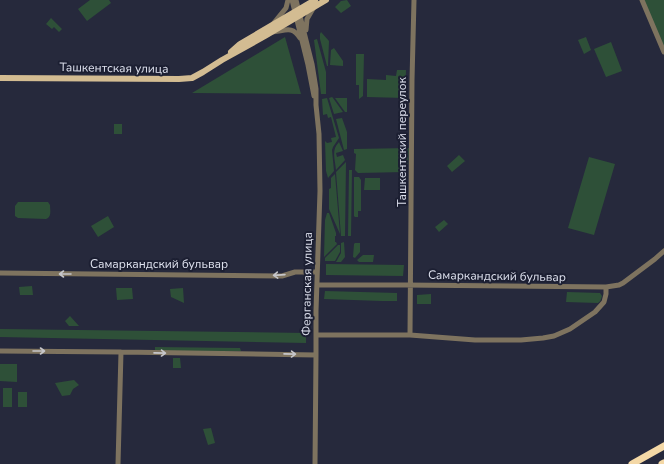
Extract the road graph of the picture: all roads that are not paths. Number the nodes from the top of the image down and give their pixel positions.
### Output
1 (288, 0) edge
2 (292, 0) edge
3 (296, 0) edge
4 (315, 0) edge
5 (326, 0) edge
6 (414, 0) edge
7 (642, 0) edge
8 (314, 7) junction
9 (297, 14) junction
10 (272, 29) junction
11 (305, 42) junction
12 (664, 52) edge
13 (0, 78) edge
14 (664, 251) edge
15 (318, 272) junction
16 (0, 273) edge
17 (317, 285) junction
18 (411, 285) junction
19 (606, 287) junction
20 (316, 335) junction
21 (410, 335) junction
22 (0, 351) edge
23 (121, 352) junction
24 (316, 355) junction
25 (664, 446) edge
26 (118, 464) edge
27 (315, 464) edge
28 (632, 464) edge

1 - 10 street
2 - 9 street, Ферганская улица
3 - 9 street, Ферганская улица
4 - 9 main road, Ташкентская улица
5 - 8 main road, Ташкентская улица
6 - 18 street, Ташкентский переулок
7 - 12 street
8 - 9 main road, Ташкентская улица
8 - 11 street
9 - 10 main road, Ташкентская улица
9 - 11 street, Ферганская улица
10 - 11 street
10 - 13 main road, Ташкентская улица
11 - 15 street, Ферганская улица
14 - 19 street, Самаркандский бульвар
15 -> 16 street, Самаркандский бульвар
15 - 17 street, Ферганская улица
17 - 18 street, Самаркандский бульвар
17 - 20 street, Ферганская улица
18 - 19 street, Самаркандский бульвар
18 - 21 street, Ташкентский переулок
19 - 21 street
20 - 21 street
20 - 24 street, Ферганская улица
22 -> 23 street
23 -> 24 street
23 - 26 street
24 - 27 street, Ферганская улица
25 - 28 highway

